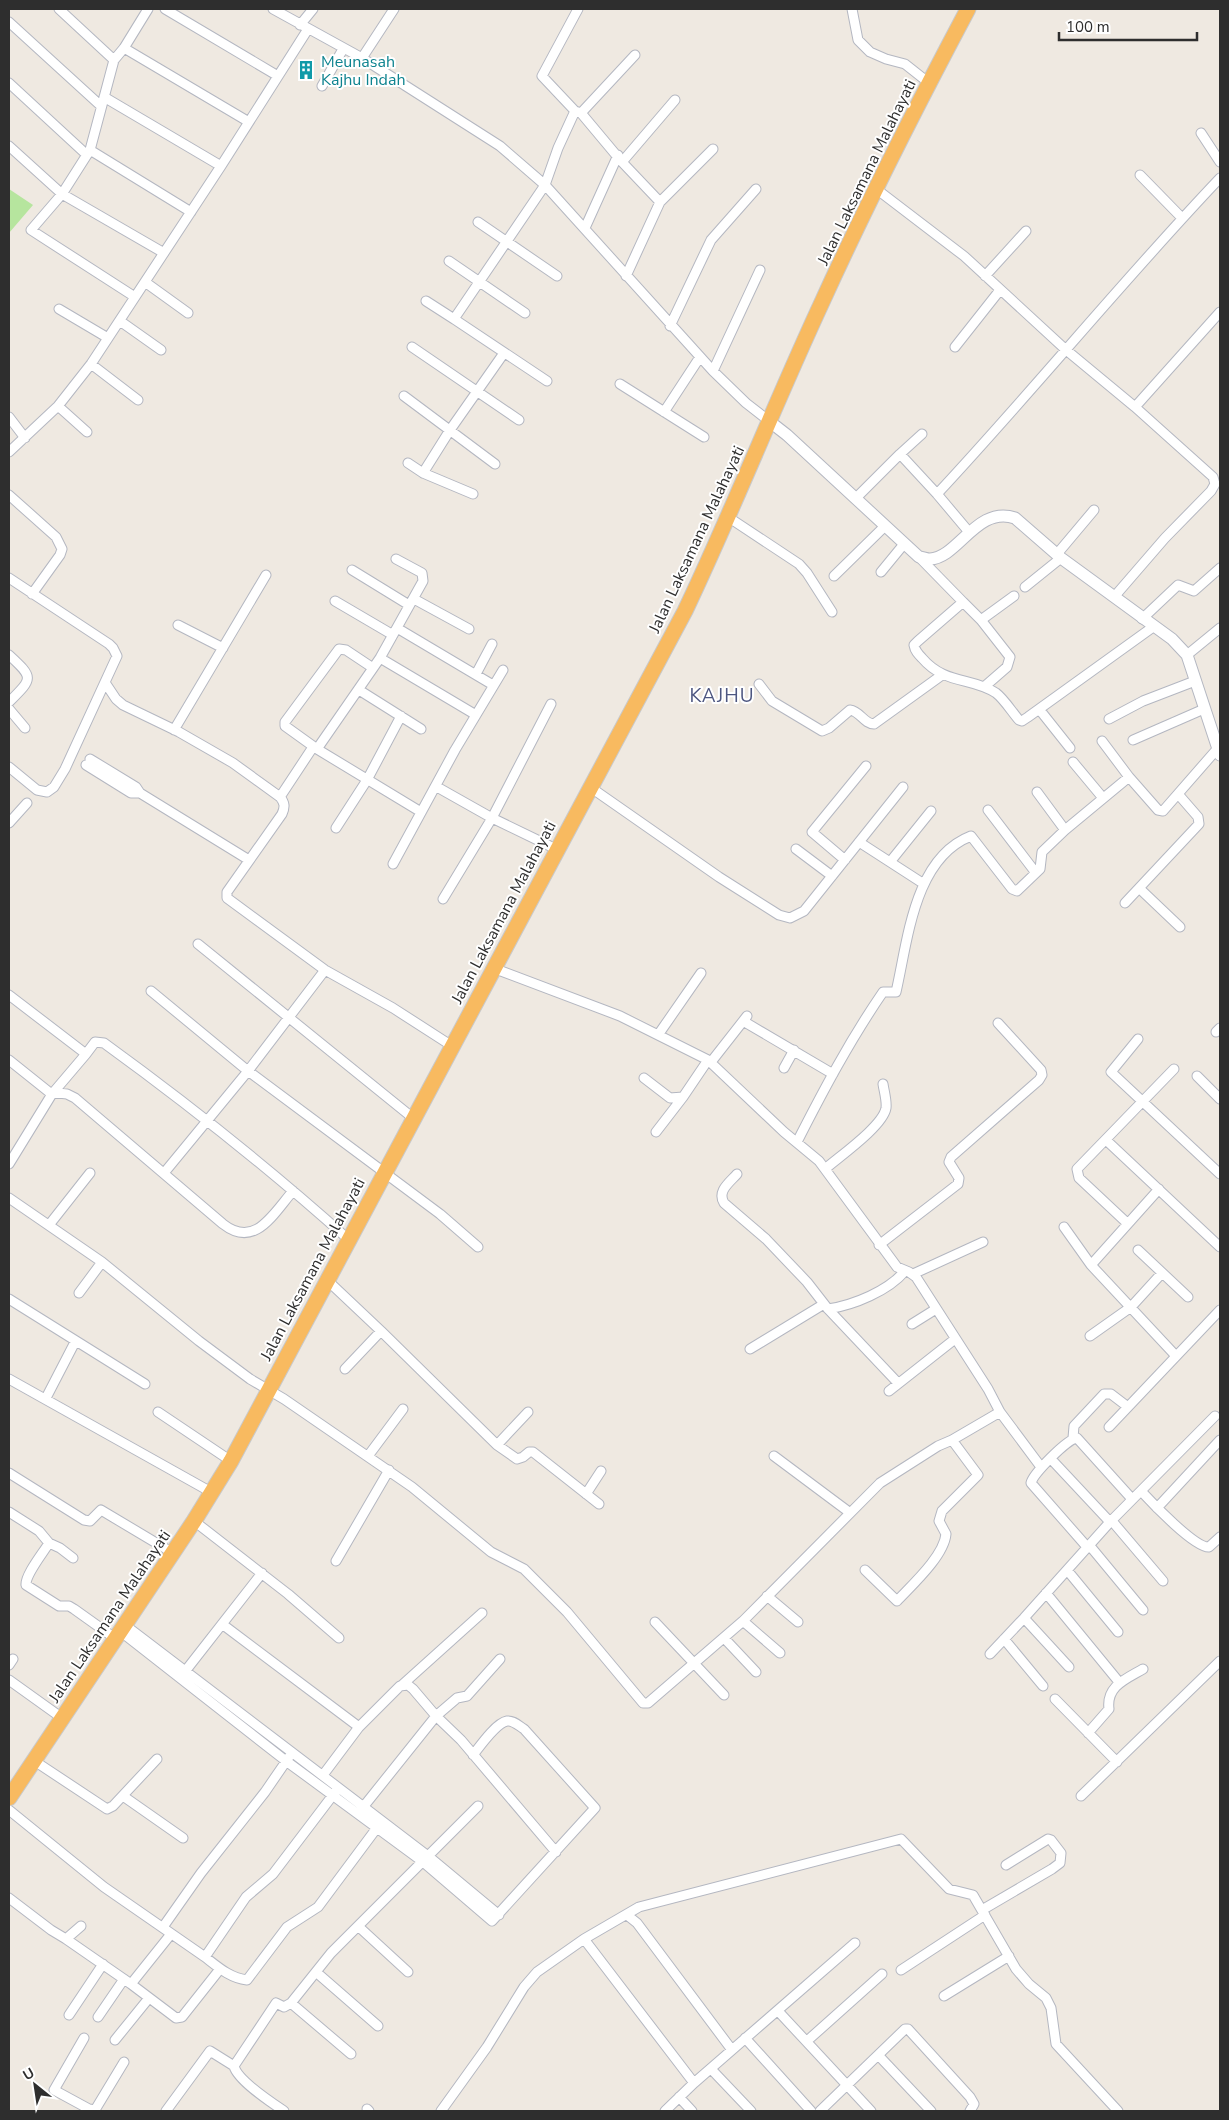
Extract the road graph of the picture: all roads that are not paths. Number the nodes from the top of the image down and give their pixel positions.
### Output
1 (59, 9) edge
2 (148, 9) edge
3 (165, 9) edge
4 (273, 9) edge
5 (313, 9) edge
6 (394, 9) edge
7 (578, 9) edge
8 (852, 9) edge
9 (968, 9) edge
10 (9, 22) edge
11 (304, 27) junction
12 (124, 48) junction
13 (344, 49) junction
14 (635, 56) dead end
15 (362, 58) junction
16 (114, 60) junction
17 (278, 76) junction
18 (9, 83) edge
19 (929, 83) junction
20 (322, 86) dead end
21 (104, 96) junction
22 (675, 100) dead end
23 (101, 106) junction
24 (578, 112) junction
25 (249, 122) junction
26 (1201, 133) dead end
27 (9, 146) edge
28 (713, 148) dead end
29 (88, 153) junction
30 (620, 158) junction
31 (1220, 162) edge
32 (221, 166) junction
33 (1140, 175) dead end
34 (1220, 178) edge
35 (544, 185) junction
36 (875, 188) junction
37 (756, 189) dead end
38 (62, 194) junction
39 (660, 202) junction
40 (192, 212) junction
41 (1182, 218) junction
42 (478, 222) dead end
43 (585, 228) junction
44 (1026, 231) dead end
45 (507, 241) junction
46 (164, 253) junction
47 (449, 261) dead end
48 (760, 270) dead end
49 (557, 276) dead end
50 (626, 276) junction
51 (985, 276) junction
52 (145, 282) junction
53 (479, 282) junction
54 (1000, 290) junction
55 (135, 297) junction
56 (426, 301) dead end
57 (59, 309) dead end
58 (1220, 312) edge
59 (188, 313) dead end
60 (525, 314) dead end
61 (454, 319) junction
62 (120, 321) junction
63 (670, 326) junction
64 (108, 338) junction
65 (412, 347) dead end
66 (955, 347) dead end
67 (1065, 349) junction
68 (161, 350) dead end
69 (504, 353) junction
70 (700, 356) junction
71 (91, 364) junction
72 (713, 371) junction
73 (547, 381) dead end
74 (620, 384) dead end
75 (477, 390) junction
76 (404, 396) dead end
77 (138, 400) dead end
78 (58, 406) junction
79 (1134, 406) junction
80 (664, 412) junction
81 (9, 417) edge
82 (519, 420) dead end
83 (769, 420) junction
84 (450, 430) junction
85 (88, 432) dead end
86 (922, 434) dead end
87 (704, 437) dead end
88 (25, 438) junction
89 (9, 452) edge
90 (900, 454) junction
91 (408, 463) dead end
92 (496, 464) dead end
93 (423, 473) junction
94 (473, 494) dead end
95 (938, 494) junction
96 (9, 495) edge
97 (856, 498) junction
98 (1094, 510) dead end
99 (728, 517) junction
100 (884, 527) junction
101 (969, 532) junction
102 (904, 544) junction
103 (1059, 556) junction
104 (919, 557) junction
105 (396, 559) dead end
106 (1220, 568) edge
107 (352, 570) dead end
108 (881, 572) dead end
109 (266, 575) dead end
110 (834, 576) dead end
111 (9, 578) edge
112 (1025, 587) dead end
113 (32, 594) junction
114 (1014, 596) dead end
115 (1114, 597) junction
116 (335, 601) dead end
117 (412, 602) junction
118 (963, 602) junction
119 (832, 612) dead end
120 (1142, 619) junction
121 (982, 620) junction
122 (178, 625) dead end
123 (1153, 627) junction
124 (1220, 628) edge
125 (469, 629) dead end
126 (395, 632) junction
127 (492, 644) dead end
128 (222, 648) junction
129 (9, 655) edge
130 (1187, 655) junction
131 (380, 658) junction
132 (373, 668) junction
133 (502, 670) dead end
134 (476, 674) junction
135 (942, 675) junction
136 (1195, 681) junction
137 (759, 684) dead end
138 (106, 685) junction
139 (493, 685) junction
140 (984, 688) junction
141 (358, 690) junction
142 (9, 702) edge
143 (551, 704) dead end
144 (9, 709) edge
145 (1039, 709) junction
146 (1204, 709) junction
147 (476, 715) junction
148 (401, 716) junction
149 (1109, 719) dead end
150 (25, 728) dead end
151 (421, 729) dead end
152 (174, 730) junction
153 (1133, 740) dead end
154 (1102, 741) dead end
155 (315, 748) junction
156 (1070, 748) dead end
157 (1219, 752) edge
158 (88, 762) dead end
159 (1073, 762) dead end
160 (866, 766) dead end
161 (9, 767) edge
162 (1129, 777) junction
163 (367, 780) junction
164 (590, 786) junction
165 (437, 787) junction
166 (903, 787) dead end
167 (1038, 792) dead end
168 (1178, 794) junction
169 (280, 797) junction
170 (1103, 798) junction
171 (28, 803) dead end
172 (988, 810) dead end
173 (420, 812) junction
174 (931, 812) dead end
175 (492, 818) junction
176 (9, 823) edge
177 (336, 828) dead end
178 (1065, 830) junction
179 (859, 842) junction
180 (556, 849) junction
181 (796, 849) dead end
182 (249, 860) junction
183 (845, 860) junction
184 (890, 862) junction
185 (393, 864) dead end
186 (1036, 873) junction
187 (832, 876) junction
188 (924, 884) junction
189 (1139, 888) junction
190 (443, 899) dead end
191 (1125, 903) dead end
192 (1180, 927) dead end
193 (198, 944) dead end
194 (493, 968) junction
195 (325, 970) junction
196 (701, 973) dead end
197 (150, 991) dead end
198 (9, 995) edge
199 (289, 1018) junction
200 (998, 1023) dead end
201 (658, 1035) junction
202 (1138, 1040) dead end
203 (452, 1046) junction
204 (794, 1050) junction
205 (86, 1054) junction
206 (9, 1060) edge
207 (710, 1061) junction
208 (784, 1068) dead end
209 (1174, 1069) dead end
210 (248, 1071) junction
211 (833, 1074) junction
212 (1197, 1076) dead end
213 (644, 1078) dead end
214 (883, 1084) dead end
215 (52, 1094) junction
216 (683, 1098) junction
217 (1220, 1099) edge
218 (1143, 1101) junction
219 (413, 1118) junction
220 (207, 1120) junction
221 (656, 1132) dead end
222 (1106, 1140) junction
223 (797, 1142) junction
224 (9, 1164) edge
225 (825, 1169) junction
226 (384, 1171) junction
227 (90, 1173) dead end
228 (164, 1173) junction
229 (737, 1174) dead end
230 (1220, 1174) edge
231 (1159, 1189) junction
232 (293, 1191) junction
233 (9, 1198) edge
234 (1127, 1223) junction
235 (49, 1224) junction
236 (1064, 1227) dead end
237 (348, 1238) junction
238 (983, 1242) dead end
239 (880, 1245) junction
240 (478, 1247) dead end
241 (1220, 1248) edge
242 (1138, 1250) dead end
243 (102, 1262) junction
244 (1091, 1264) junction
245 (909, 1272) junction
246 (1162, 1273) junction
247 (327, 1280) junction
248 (79, 1293) dead end
249 (1188, 1297) dead end
250 (9, 1299) edge
251 (826, 1307) junction
252 (1131, 1307) junction
253 (936, 1310) junction
254 (1220, 1310) edge
255 (912, 1324) dead end
256 (381, 1331) junction
257 (1090, 1336) dead end
258 (955, 1339) junction
259 (76, 1342) junction
260 (750, 1349) dead end
261 (1176, 1356) junction
262 (345, 1369) dead end
263 (9, 1379) edge
264 (898, 1383) junction
265 (145, 1384) dead end
266 (268, 1390) junction
267 (889, 1392) dead end
268 (46, 1398) junction
269 (1128, 1407) junction
270 (402, 1409) dead end
271 (158, 1412) dead end
272 (528, 1412) dead end
273 (1000, 1412) junction
274 (1216, 1416) dead end
275 (1109, 1427) dead end
276 (1073, 1438) junction
277 (952, 1440) junction
278 (1220, 1440) edge
279 (497, 1445) junction
280 (368, 1456) junction
281 (774, 1456) dead end
282 (1051, 1459) junction
283 (231, 1461) junction
284 (1041, 1467) junction
285 (389, 1470) junction
286 (601, 1471) dead end
287 (9, 1473) edge
288 (211, 1492) junction
289 (1140, 1492) junction
290 (586, 1494) junction
291 (1132, 1499) junction
292 (599, 1504) dead end
293 (1157, 1508) junction
294 (9, 1512) edge
295 (850, 1512) junction
296 (194, 1521) junction
297 (1111, 1521) junction
298 (1220, 1537) edge
299 (49, 1543) junction
300 (1089, 1547) junction
301 (173, 1553) junction
302 (73, 1558) dead end
303 (336, 1561) dead end
304 (865, 1570) dead end
305 (1067, 1570) junction
306 (262, 1573) junction
307 (1163, 1581) dead end
308 (1046, 1593) junction
309 (767, 1596) junction
310 (1143, 1610) dead end
311 (482, 1613) dead end
312 (1024, 1618) junction
313 (655, 1622) dead end
314 (743, 1622) junction
315 (798, 1622) dead end
316 (222, 1624) junction
317 (120, 1632) junction
318 (1118, 1632) dead end
319 (339, 1638) dead end
320 (724, 1638) junction
321 (1004, 1639) junction
322 (780, 1653) dead end
323 (990, 1654) dead end
324 (500, 1659) dead end
325 (1220, 1661) edge
326 (694, 1663) junction
327 (1068, 1667) dead end
328 (1143, 1669) dead end
329 (756, 1672) dead end
330 (182, 1675) junction
331 (9, 1680) edge
332 (1119, 1682) junction
333 (402, 1685) junction
334 (1043, 1686) dead end
335 (724, 1695) dead end
336 (1055, 1699) dead end
337 (436, 1716) junction
338 (62, 1718) junction
339 (360, 1727) junction
340 (1088, 1733) junction
341 (292, 1753) junction
342 (474, 1755) junction
343 (158, 1759) dead end
344 (33, 1760) junction
345 (286, 1761) junction
346 (1117, 1762) junction
347 (323, 1775) junction
348 (336, 1791) junction
349 (123, 1796) junction
350 (1080, 1796) dead end
351 (9, 1798) edge
352 (478, 1806) dead end
353 (9, 1810) edge
354 (361, 1810) junction
355 (380, 1824) junction
356 (183, 1838) dead end
357 (556, 1852) junction
358 (425, 1858) junction
359 (1006, 1865) dead end
360 (9, 1898) edge
361 (984, 1912) junction
362 (627, 1915) junction
363 (81, 1926) dead end
364 (163, 1927) junction
365 (359, 1927) junction
366 (171, 1934) junction
367 (66, 1939) junction
368 (584, 1939) junction
369 (855, 1943) dead end
370 (205, 1956) junction
371 (1009, 1956) junction
372 (103, 1964) junction
373 (220, 1970) junction
374 (901, 1970) dead end
375 (316, 1972) junction
376 (408, 1972) dead end
377 (882, 1974) dead end
378 (128, 1981) junction
379 (944, 1996) dead end
380 (149, 1998) junction
381 (290, 2003) junction
382 (778, 2011) junction
383 (69, 2015) dead end
384 (98, 2017) dead end
385 (378, 2026) dead end
386 (84, 2038) dead end
387 (745, 2038) junction
388 (115, 2040) dead end
389 (807, 2041) junction
390 (732, 2050) junction
391 (351, 2054) dead end
392 (879, 2056) junction
393 (124, 2062) dead end
394 (234, 2066) junction
395 (711, 2069) junction
396 (694, 2083) junction
397 (847, 2086) junction
398 (679, 2097) junction
399 (89, 2110) edge
400 (166, 2111) edge
401 (284, 2111) edge
402 (441, 2111) edge
403 (665, 2111) edge
404 (692, 2111) edge
405 (751, 2111) edge
406 (811, 2111) edge
407 (820, 2111) edge
408 (871, 2111) edge
409 (931, 2111) edge
410 (970, 2111) edge
411 (1118, 2111) edge

1 - 16 street
2 - 12 street
3 - 17 street
4 - 11 street
5 - 11 street
6 - 15 street
7 - 24 street
8 - 19 street
9 - 19 highway, Jalan Laksamana Malahayati
10 - 23 street
11 - 13 street
11 - 17 street
12 - 16 street
12 - 25 street
13 - 15 street
13 - 20 street
14 - 24 street
15 - 35 street
16 - 21 street
17 - 25 street
18 - 29 street
19 - 36 highway, Jalan Laksamana Malahayati
21 - 23 street
21 - 32 street
22 - 30 street
23 - 29 street
24 - 30 street
24 - 35 street
25 - 32 street
26 - 31 street
27 - 38 street
28 - 39 street
29 - 38 street
29 - 40 street
30 - 39 street
30 - 43 street
32 - 40 street
33 - 41 street
34 - 41 street
35 - 43 street
35 - 45 street
36 - 51 street
36 - 83 highway, Jalan Laksamana Malahayati
37 - 63 street
38 - 46 street
38 - 55 street
39 - 50 street
40 - 46 street
41 - 67 street
42 - 45 street
43 - 50 street
44 - 51 street
45 - 49 street
45 - 53 street
46 - 52 street
47 - 53 street
48 - 72 street
50 - 63 street
51 - 54 street
52 - 55 street
52 - 59 street
53 - 60 street
53 - 61 street
54 - 66 street
54 - 67 street
55 - 62 street
56 - 61 street
57 - 64 street
58 - 79 street
61 - 69 street
62 - 64 street
62 - 68 street
63 - 70 street
64 - 71 street
65 - 75 street
67 - 79 street
67 - 95 street
69 - 73 street
69 - 75 street
70 - 72 street
70 - 80 street
71 - 77 street
71 - 78 street
72 - 83 street
74 - 80 street
75 - 82 street
75 - 84 street
76 - 84 street
78 - 85 street
78 - 88 street
79 - 115 street
80 - 87 street
81 - 88 street
83 - 97 street
83 - 99 highway, Jalan Laksamana Malahayati
84 - 92 street
84 - 93 street
86 - 90 street
88 - 89 street
90 - 95 street
90 - 97 street
91 - 93 street
93 - 94 street
95 - 101 street
96 - 113 street
97 - 100 street
98 - 103 street
99 - 119 street
99 - 164 highway, Jalan Laksamana Malahayati
100 - 102 street
100 - 110 street
101 - 103 street
101 - 104 street
102 - 104 street
102 - 108 street
103 - 112 street
103 - 115 street
104 - 118 street
105 - 117 street
106 - 120 street
107 - 117 street
109 - 128 street
111 - 113 street
113 - 138 street
114 - 121 street
115 - 120 street
116 - 126 street
117 - 125 street
117 - 126 street
118 - 121 street
118 - 135 street
120 - 123 street
121 - 140 street
122 - 128 street
123 - 130 street
123 - 145 street
124 - 130 street
126 - 131 street
126 - 134 street
127 - 134 street
128 - 152 street
129 - 142 street
130 - 136 street
131 - 132 street
131 - 147 street
132 - 141 street
132 - 155 street
133 - 139 street
134 - 139 street
135 - 137 street
135 - 140 street
136 - 146 street
136 - 149 street
138 - 152 street
138 - 161 street
139 - 147 street
140 - 145 street
141 - 148 street
141 - 155 street
143 - 175 street
144 - 150 street
145 - 156 street
146 - 153 street
146 - 157 street
147 - 165 street
148 - 151 street
148 - 163 street
152 - 169 street
154 - 162 street
155 - 163 street
155 - 169 street
157 - 168 street
158 - 182 street
159 - 170 street
160 - 183 street
162 - 168 street
162 - 170 street
163 - 173 street
163 - 177 street
164 - 180 highway, Jalan Laksamana Malahayati
164 - 187 street
165 - 173 street
165 - 175 street
166 - 179 street
167 - 178 street
168 - 189 street
169 - 182 street
170 - 178 street
171 - 176 street
172 - 186 street
173 - 185 street
174 - 184 street
175 - 180 street
175 - 190 street
178 - 186 street
179 - 183 street
179 - 184 street
180 - 194 highway, Jalan Laksamana Malahayati
181 - 187 street
182 - 195 street
183 - 187 street
184 - 188 street
186 - 188 street
188 - 211 street
189 - 191 street
189 - 192 street
193 - 199 street
194 - 201 street
194 - 203 highway, Jalan Laksamana Malahayati
195 - 199 street
195 - 203 street
196 - 201 street
197 - 210 street
198 - 205 street
199 - 210 street
199 - 219 street
200 - 239 street
201 - 207 street
202 - 218 street
203 - 219 highway, Jalan Laksamana Malahayati
204 - 207 street
204 - 208 street
204 - 211 street
205 - 215 street
205 - 220 street
206 - 215 street
207 - 216 street
207 - 223 street
209 - 218 street
210 - 220 street
210 - 226 street
211 - 223 street
212 - 217 street
213 - 216 street
214 - 225 street
215 - 224 street
215 - 228 street
216 - 221 street
218 - 222 street
218 - 230 street
219 - 226 highway, Jalan Laksamana Malahayati
220 - 228 street
220 - 232 street
222 - 231 street
222 - 234 street
223 - 225 street
225 - 239 street
226 - 237 highway, Jalan Laksamana Malahayati
226 - 240 street
227 - 235 street
228 - 232 street
229 - 251 street
231 - 234 street
231 - 241 street
232 - 237 street
233 - 235 street
234 - 244 street
235 - 243 street
236 - 244 street
237 - 247 highway, Jalan Laksamana Malahayati
238 - 245 street
239 - 245 street
242 - 246 street
243 - 248 street
243 - 266 street
244 - 252 street
245 - 251 street
245 - 253 street
246 - 249 street
246 - 252 street
247 - 256 street
247 - 266 highway, Jalan Laksamana Malahayati
250 - 259 street
251 - 260 street
251 - 264 street
252 - 257 street
252 - 261 street
253 - 255 street
253 - 258 street
254 - 261 street
256 - 262 street
256 - 279 street
258 - 264 street
258 - 273 street
259 - 265 street
259 - 268 street
261 - 269 street
263 - 268 street
264 - 267 street
266 - 280 street
266 - 283 highway, Jalan Laksamana Malahayati
268 - 288 street
269 - 275 street
269 - 276 street
270 - 280 street
271 - 283 street
272 - 279 street
273 - 277 street
273 - 284 street
274 - 289 street
276 - 282 street
276 - 291 street
277 - 295 street
277 - 304 street
278 - 293 street
279 - 290 street
280 - 285 street
281 - 295 street
282 - 284 street
282 - 297 street
283 - 288 highway, Jalan Laksamana Malahayati
284 - 300 street
285 - 303 street
285 - 326 street
286 - 290 street
287 - 301 street
288 - 296 highway, Jalan Laksamana Malahayati
289 - 291 street
289 - 293 street
290 - 292 street
291 - 297 street
293 - 298 street
294 - 299 street
295 - 309 street
296 - 301 highway, Jalan Laksamana Malahayati
296 - 306 street
297 - 300 street
297 - 307 street
299 - 302 street
299 - 317 street
300 - 305 street
300 - 310 street
301 - 317 highway, Jalan Laksamana Malahayati
305 - 308 street
305 - 318 street
306 - 316 street
306 - 319 street
308 - 312 street
308 - 332 street
309 - 314 street
309 - 315 street
311 - 333 street
312 - 321 street
312 - 327 street
313 - 326 street
314 - 320 street
314 - 322 street
316 - 330 street
316 - 339 street
317 - 330 street
317 - 338 highway, Jalan Laksamana Malahayati
320 - 326 street
320 - 329 street
321 - 323 street
321 - 334 street
324 - 337 street
325 - 346 street
326 - 335 street
328 - 332 street
330 - 341 street
330 - 345 street
331 - 338 street
332 - 340 street
333 - 337 street
333 - 339 street
336 - 340 street
337 - 342 street
337 - 354 street
338 - 344 highway, Jalan Laksamana Malahayati
339 - 347 street
340 - 346 street
341 - 345 street
341 - 347 street
342 - 357 street
342 - 357 street
343 - 349 street
344 - 349 street
344 - 351 highway, Jalan Laksamana Malahayati
345 - 348 street
345 - 364 street
346 - 350 street
347 - 348 street
348 - 354 street
348 - 370 street
349 - 356 street
352 - 358 street
353 - 364 street
354 - 355 street
355 - 358 street
355 - 373 street
357 - 358 street
358 - 365 street
359 - 361 street
360 - 367 street
361 - 362 street
361 - 371 street
361 - 374 street
362 - 368 street
362 - 390 street
363 - 367 street
364 - 366 street
365 - 375 street
365 - 376 street
366 - 370 street
366 - 378 street
367 - 372 street
368 - 396 street
368 - 402 street
369 - 382 street
370 - 373 street
371 - 379 street
371 - 411 street
372 - 378 street
372 - 383 street
373 - 380 street
375 - 381 street
375 - 385 street
377 - 389 street
378 - 380 street
378 - 384 street
380 - 388 street
381 - 391 street
381 - 394 street
382 - 387 street
382 - 389 street
386 - 399 street
387 - 390 street
387 - 406 street
389 - 397 street
390 - 395 street
392 - 397 street
392 - 409 street
392 - 410 street
393 - 399 street
394 - 400 street
394 - 401 street
395 - 396 street
395 - 405 street
396 - 398 street
397 - 407 street
397 - 408 street
398 - 403 street
398 - 404 street

